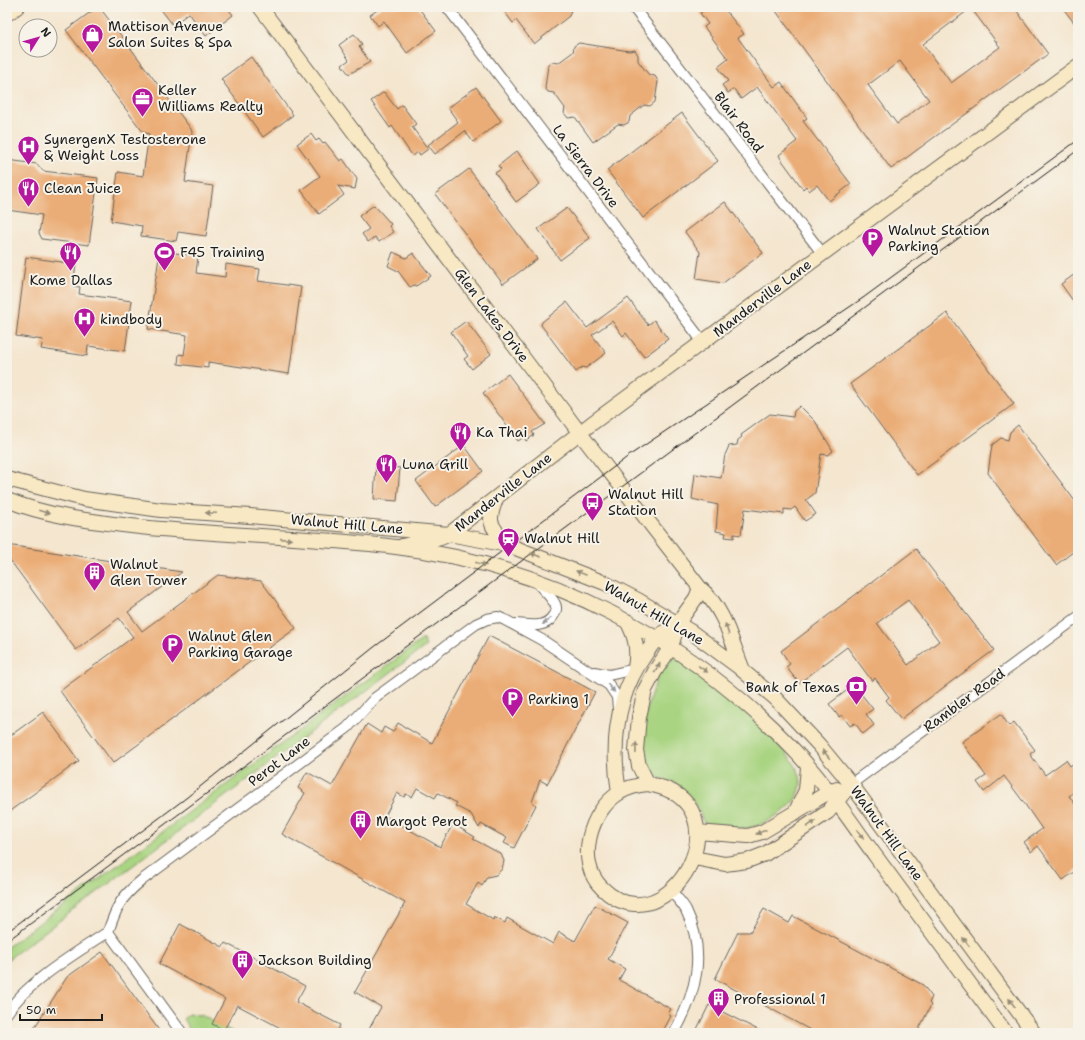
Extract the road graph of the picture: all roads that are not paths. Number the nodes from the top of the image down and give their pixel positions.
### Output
1 (17, 7) edge
2 (260, 7) edge
3 (447, 7) edge
4 (634, 7) edge
5 (7, 14) edge
6 (1078, 66) edge
7 (822, 253) junction
8 (703, 342) junction
9 (579, 432) junction
10 (9, 484) edge
11 (498, 495) junction
12 (7, 500) edge
13 (250, 516) junction
14 (449, 534) junction
15 (247, 536) junction
16 (508, 545) junction
17 (396, 547) junction
18 (534, 579) junction
19 (703, 591) junction
20 (1078, 617) edge
21 (628, 621) junction
22 (678, 623) junction
23 (514, 624) junction
24 (656, 638) junction
25 (671, 647) junction
26 (635, 669) junction
27 (590, 672) junction
28 (744, 672) junction
29 (619, 713) junction
30 (808, 767) junction
31 (648, 784) junction
32 (851, 784) junction
33 (619, 793) junction
34 (833, 797) junction
35 (796, 813) junction
36 (697, 832) junction
37 (694, 858) junction
38 (671, 891) junction
39 (108, 932) junction
40 (990, 973) junction
41 (972, 985) junction
42 (7, 1013) edge
43 (182, 1033) edge
44 (674, 1033) edge
45 (1006, 1033) edge
46 (1034, 1033) edge

1 - 5 main road
2 - 9 main road, Glen Lakes Drive
3 - 8 street, La Sierra Drive
4 - 7 street, Blair Road
6 - 7 main road, Manderville Lane
7 - 8 main road, Manderville Lane
8 - 9 main road, Manderville Lane
9 - 11 main road, Manderville Lane
9 - 19 main road, Glen Lakes Drive
13 -> 10 main road, Walnut Hill Lane
11 - 14 main road, Manderville Lane
11 - 16 main road
12 -> 15 main road, Walnut Hill Lane
13 - 14 main road, Walnut Hill Lane
13 - 15 main road
14 - 16 main road, Walnut Hill Lane
14 - 17 main road
15 -> 17 main road, Walnut Hill Lane
22 -> 16 main road, Walnut Hill Lane
17 -> 18 main road, Walnut Hill Lane
18 - 21 main road, Walnut Hill Lane
18 -> 23 street
19 - 22 main road
28 -> 19 main road, Glen Lakes Drive
20 - 32 street, Rambler Road
21 - 24 main road, Walnut Hill Lane
21 - 26 main road
22 - 24 main road
22 - 25 main road
22 - 28 main road, Walnut Hill Lane
23 - 27 street, Perot Lane
23 - 39 street, Perot Lane
24 - 25 main road, Walnut Hill Lane
24 - 26 main road
25 -> 30 main road, Walnut Hill Lane
31 -> 25 main road
26 - 27 street
26 - 29 main road
27 -> 29 street, Perot Lane
32 -> 28 main road, Walnut Hill Lane
29 - 33 main road
30 - 34 main road, Walnut Hill Lane
30 - 35 main road
31 - 33 main road
31 - 36 main road
32 - 34 main road, Rambler Road
40 -> 32 main road, Walnut Hill Lane
33 - 38 main road
34 - 35 main road, Rambler Road
37 -> 34 main road, Rambler Road
34 -> 41 main road, Walnut Hill Lane
35 -> 36 main road, Rambler Road
36 - 37 main road
37 - 38 main road
38 - 44 street
39 - 42 street
39 - 43 street
40 - 41 main road
46 -> 40 main road, Walnut Hill Lane
41 - 45 main road, Walnut Hill Lane

